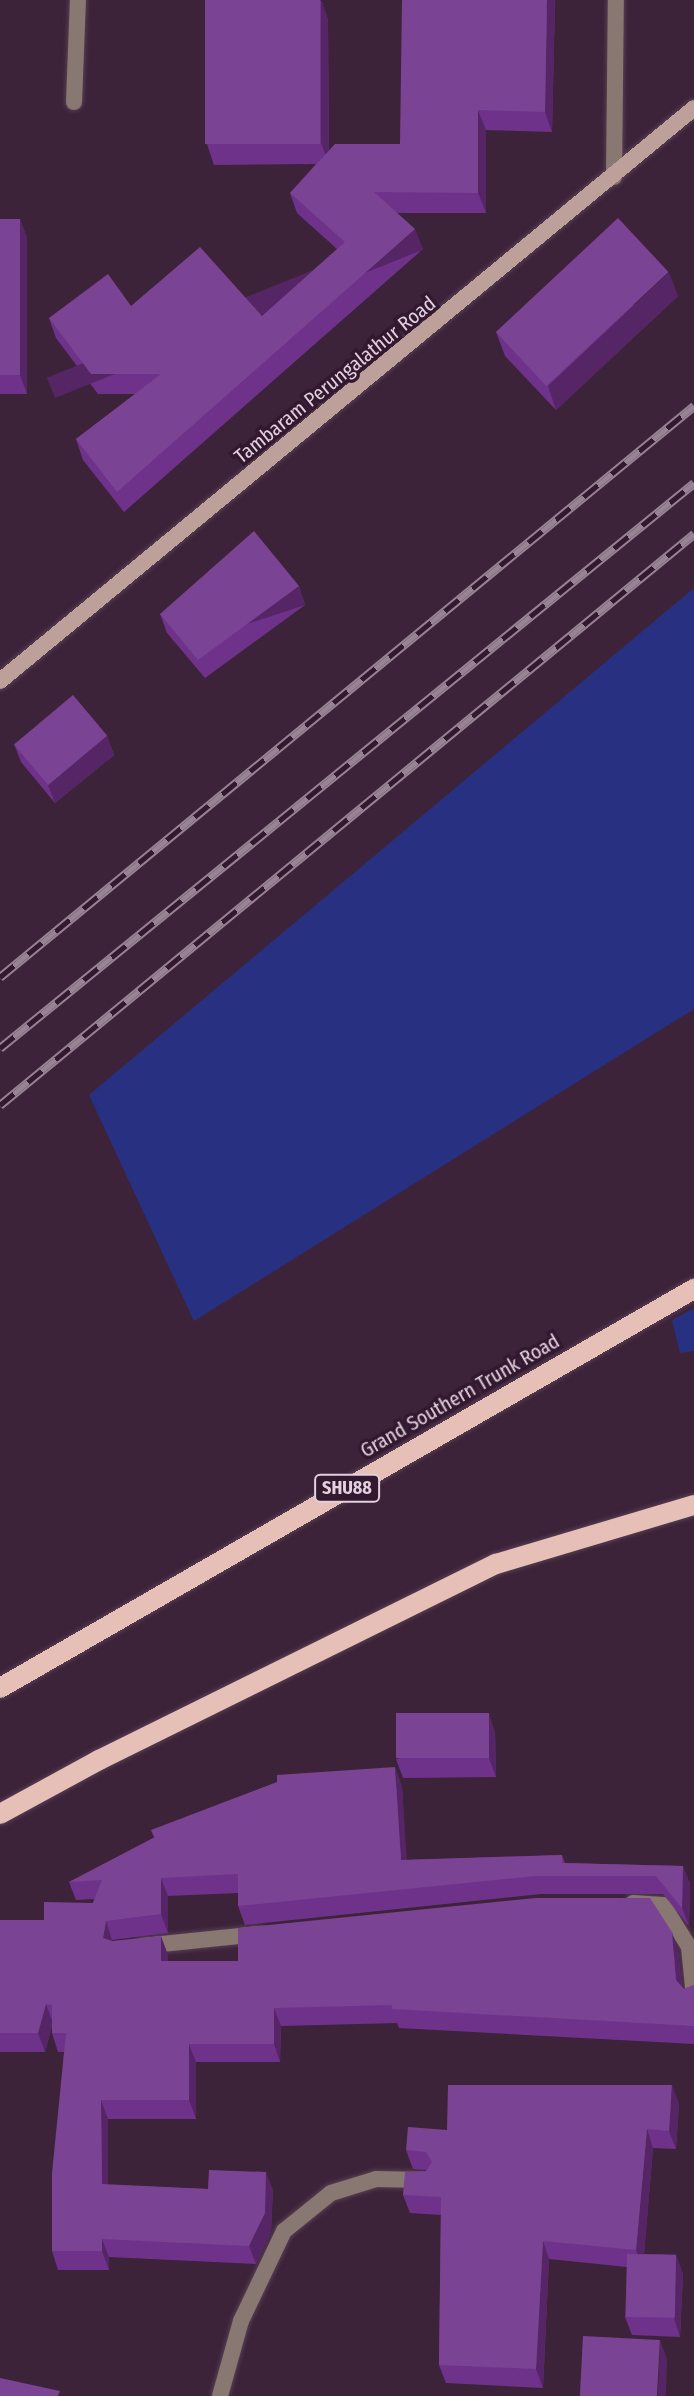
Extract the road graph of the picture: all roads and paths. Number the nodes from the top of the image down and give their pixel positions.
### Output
1 (78, 0) edge
2 (616, 0) edge
3 (74, 102) dead end
4 (694, 108) edge
5 (614, 177) junction
6 (0, 681) edge
7 (694, 1289) edge
8 (694, 1505) edge
9 (0, 1688) edge
10 (0, 1814) edge
11 (616, 1901) edge
12 (275, 1933) edge
13 (118, 1949) edge
14 (694, 1997) edge
15 (428, 2180) edge
16 (220, 2396) edge

1 - 3 street
2 - 5 street
4 - 5 street, Tambaram Perungalathur Road
5 - 6 street, Tambaram Perungalathur Road
7 - 9 main road, Grand Southern Trunk Road / SHU88
8 - 10 main road
11 - 14 street
12 - 13 street
15 - 16 street

